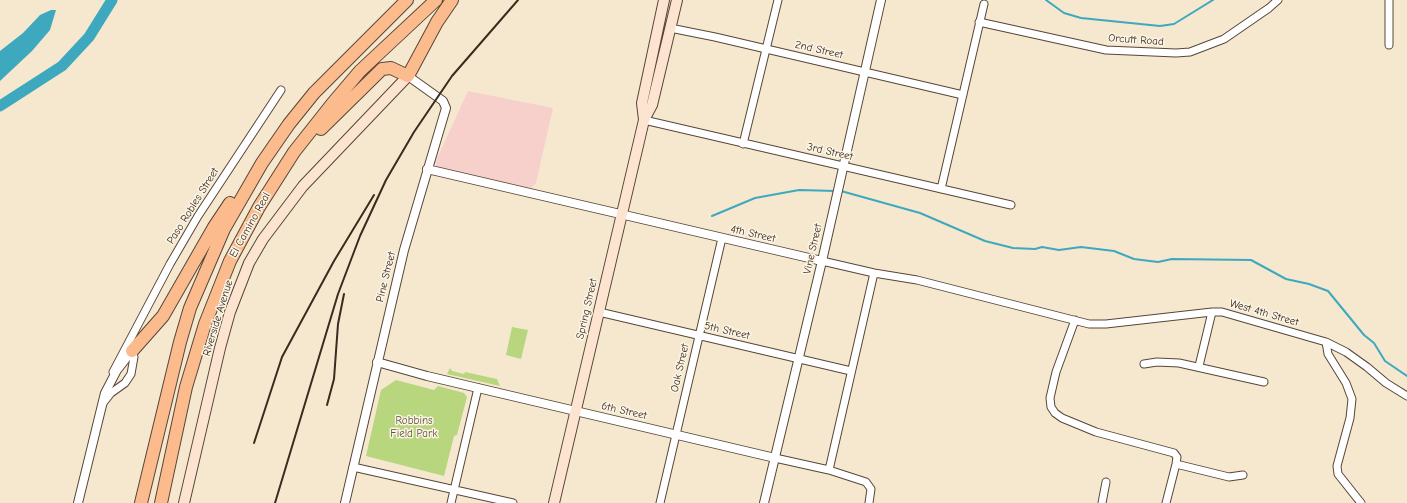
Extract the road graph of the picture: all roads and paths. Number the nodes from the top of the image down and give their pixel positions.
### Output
1 (407, 0) edge
2 (436, 0) edge
3 (452, 0) edge
4 (664, 0) edge
5 (677, 0) edge
6 (778, 0) edge
7 (882, 0) edge
8 (1278, 0) edge
9 (1389, 0) edge
10 (984, 4) dead end
11 (979, 22) junction
12 (670, 28) junction
13 (1389, 45) dead end
14 (766, 49) junction
15 (865, 72) junction
16 (408, 76) junction
17 (281, 90) dead end
18 (963, 95) junction
19 (644, 120) junction
20 (743, 144) junction
21 (294, 152) junction
22 (262, 163) junction
23 (844, 166) junction
24 (427, 169) junction
25 (941, 189) junction
26 (1011, 205) dead end
27 (623, 215) junction
28 (722, 238) junction
29 (822, 261) junction
30 (874, 273) junction
31 (599, 312) junction
32 (1212, 312) junction
33 (1075, 320) junction
34 (699, 335) junction
35 (130, 338) junction
36 (1326, 342) junction
37 (132, 351) junction
38 (798, 358) junction
39 (377, 362) junction
40 (1144, 364) dead end
41 (1198, 366) junction
42 (851, 371) junction
43 (111, 380) junction
44 (1264, 382) dead end
45 (478, 388) junction
46 (1407, 396) edge
47 (101, 407) junction
48 (576, 411) junction
49 (676, 435) junction
50 (775, 458) junction
51 (1176, 464) junction
52 (353, 468) junction
53 (829, 470) junction
54 (1243, 475) dead end
55 (1106, 482) dead end
56 (454, 490) junction
57 (78, 503) edge
58 (140, 503) edge
59 (161, 503) edge
60 (184, 503) edge
61 (345, 503) edge
62 (451, 503) edge
63 (513, 503) edge
64 (554, 503) edge
65 (660, 503) edge
66 (764, 503) edge
67 (868, 503) edge
68 (1102, 503) edge
69 (1166, 503) edge
70 (1361, 503) edge

1 - 22 highway, El Camino Real
2 - 21 highway, El Camino Real
3 - 16 highway
4 - 19 main road, Spring Street
5 - 12 main road, Spring Street
6 - 14 street
7 - 15 street, Vine Street
8 - 11 street, Orcutt Road
9 - 13 street
10 - 11 street
11 - 18 street
12 - 14 street, 2nd Street
12 - 19 main road, Spring Street
14 - 15 street, 2nd Street
14 - 20 street
15 - 18 street, 2nd Street
15 - 23 street, Vine Street
16 - 21 highway
16 - 24 street, Pine Street
16 - 60 main road, Riverside Avenue
17 - 35 street, Paso Robles Street
18 - 25 street
19 - 20 street, 3rd Street
19 - 27 main road, Spring Street
20 - 23 street, 3rd Street
21 - 59 highway, El Camino Real
22 - 37 highway
22 - 58 highway, El Camino Real
23 - 25 street, 3rd Street
23 - 29 street, Vine Street
24 - 27 street, 4th Street
24 - 39 street, Pine Street
25 - 26 street, 3rd Street
27 - 28 street, 4th Street
27 - 31 main road, Spring Street
28 - 29 street, 4th Street
28 - 34 street, Oak Street
29 - 30 street, 4th Street
29 - 38 street, Vine Street
30 - 33 street, 4th Street
30 - 42 street
31 - 34 street, 5th Street
31 - 48 main road, Spring Street
32 - 33 street, West 4th Street
32 - 36 street, West 4th Street
32 - 41 street
33 - 51 street
34 - 38 street, 5th Street
34 - 49 street, Oak Street
35 - 37 street, Paso Robles Street
35 - 43 street, Paso Robles Street
36 - 46 street, West 4th Street
36 - 70 street
37 - 43 street, Paso Robles Street
37 - 47 street, Paso Robles Street
38 - 42 street, 5th Street
38 - 50 street, Vine Street
39 - 45 street, 6th Street
39 - 52 street, Pine Street
40 - 41 street
41 - 44 street
42 - 53 street
43 - 47 street, Paso Robles Street
45 - 48 street, 6th Street
45 - 56 street
47 - 57 street, Paso Robles Street
48 - 49 street, 6th Street
48 - 64 main road, Spring Street
49 - 50 street, 6th Street
49 - 65 street, Oak Street
50 - 53 street, 6th Street
50 - 66 street, Vine Street
51 - 54 street
51 - 69 street
52 - 56 street
52 - 61 street, Pine Street
53 - 67 street, 6th Street
55 - 68 street
56 - 62 street
56 - 63 street

